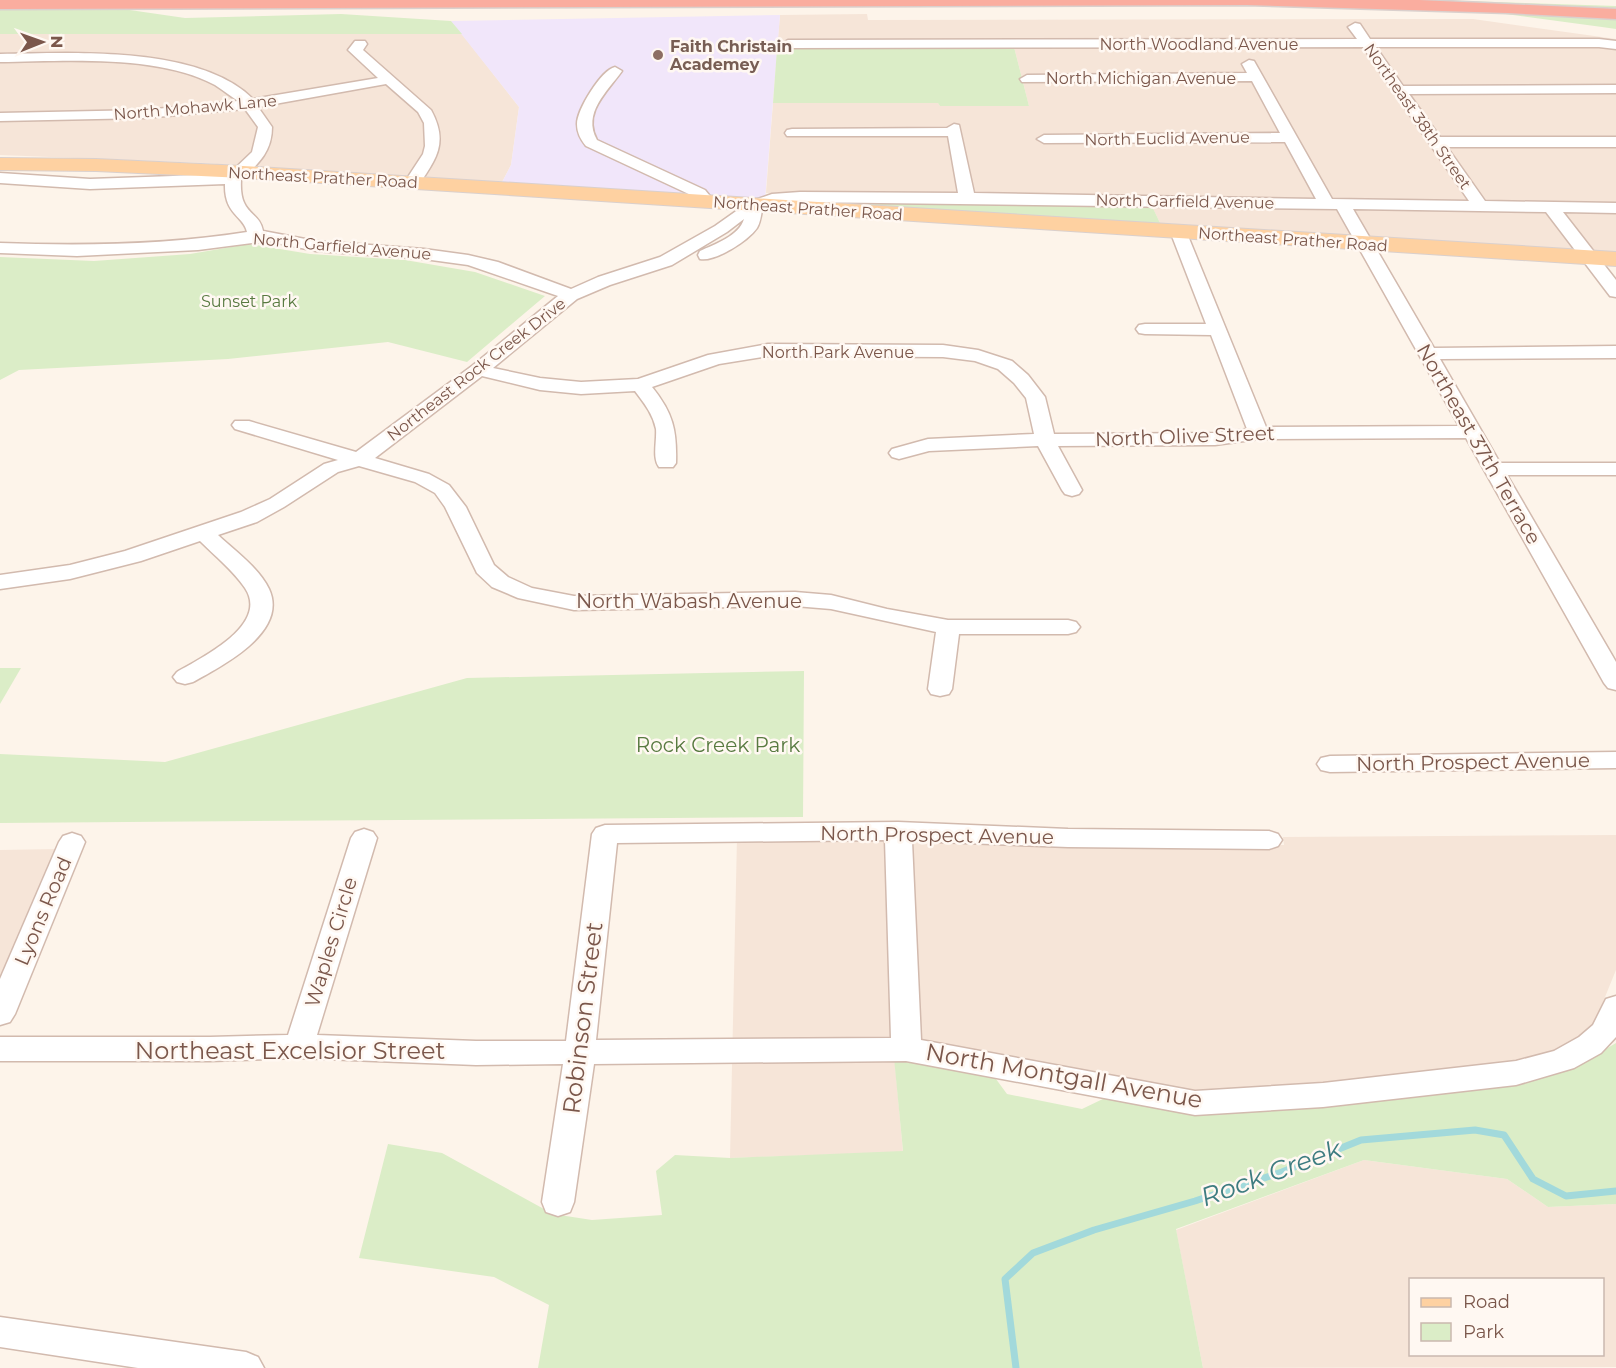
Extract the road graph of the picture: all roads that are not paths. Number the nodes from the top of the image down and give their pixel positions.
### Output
1 (1542, 0) edge
2 (1616, 3) edge
3 (0, 4) edge
4 (1384, 4) junction
5 (1616, 14) edge
6 (1355, 27) dead end
7 (1614, 40) edge
8 (360, 44) dead end
9 (788, 44) dead end
10 (1237, 44) junction
11 (1367, 44) junction
12 (0, 58) edge
13 (615, 71) dead end
14 (1256, 77) junction
15 (1027, 79) dead end
16 (388, 80) junction
17 (1616, 89) edge
18 (1400, 90) junction
19 (252, 104) junction
20 (0, 117) edge
21 (792, 133) dead end
22 (1289, 137) junction
23 (1044, 139) dead end
24 (1437, 142) junction
25 (1616, 142) edge
26 (0, 164) edge
27 (238, 176) junction
28 (0, 178) edge
29 (412, 183) junction
30 (967, 198) junction
31 (706, 201) junction
32 (1335, 204) junction
33 (755, 205) junction
34 (1480, 205) junction
35 (1551, 207) junction
36 (1616, 208) edge
37 (1178, 231) junction
38 (256, 236) junction
39 (1363, 243) junction
40 (0, 248) edge
41 (1589, 258) junction
42 (1616, 259) edge
43 (1616, 292) edge
44 (571, 295) junction
45 (1145, 329) dead end
46 (1219, 330) junction
47 (1616, 352) edge
48 (1428, 354) junction
49 (479, 370) junction
50 (640, 385) junction
51 (242, 425) dead end
52 (1472, 432) junction
53 (1259, 433) junction
54 (1045, 440) junction
55 (899, 453) dead end
56 (358, 460) junction
57 (666, 463) dead end
58 (1494, 469) junction
59 (1616, 469) edge
60 (1072, 490) dead end
61 (209, 538) junction
62 (0, 582) edge
63 (0, 595) edge
64 (948, 627) junction
65 (1068, 627) dead end
66 (185, 677) dead end
67 (1616, 683) edge
68 (940, 689) dead end
69 (1616, 760) edge
70 (1330, 764) dead end
71 (898, 831) junction
72 (605, 834) joint
73 (364, 838) dead end
74 (1269, 840) dead end
75 (72, 842) dead end
76 (1616, 1007) edge
77 (0, 1014) edge
78 (299, 1046) junction
79 (0, 1049) edge
80 (906, 1049) junction
81 (580, 1053) junction
82 (558, 1202) dead end
83 (0, 1332) edge
84 (246, 1368) edge

1 - 2 highway
3 - 4 highway
4 - 5 highway
4 - 7 highway
6 - 11 street, Northeast 38th Street
7 - 11 street, North Woodland Avenue
8 - 16 street
9 - 10 street, North Woodland Avenue
10 - 11 street, North Woodland Avenue
10 - 14 street, Northeast 37th Terrace
11 - 18 street, Northeast 38th Street
12 - 19 street
13 - 31 street
14 - 15 street, North Michigan Avenue
14 - 22 street, Northeast 37th Terrace
16 - 19 street, North Mohawk Lane
16 - 29 street
17 - 18 street
18 - 24 street, Northeast 38th Street
19 - 20 street, North Mohawk Lane
19 - 27 street
21 - 30 street
22 - 23 street, North Euclid Avenue
22 - 32 street, Northeast 37th Terrace
24 - 25 street
24 - 34 street, Northeast 38th Street
26 - 27 main road, Northeast Prather Road
27 - 28 street
27 - 29 main road, Northeast Prather Road
27 - 38 street
29 - 31 main road, Northeast Prather Road
30 - 32 street, North Garfield Avenue
30 - 33 street, North Garfield Avenue
31 - 33 main road, Northeast Prather Road
32 - 34 street, North Garfield Avenue
32 - 39 street, Northeast 37th Terrace
33 - 37 main road, Northeast Prather Road
33 - 44 street, Northeast Rock Creek Drive
34 - 35 street, North Garfield Avenue
35 - 36 street, North Garfield Avenue
35 - 41 street
37 - 39 main road, Northeast Prather Road
37 - 46 street
38 - 40 street, North Garfield Avenue
38 - 44 street, North Garfield Avenue
39 - 41 main road, Northeast Prather Road
39 - 48 street, Northeast 37th Terrace
41 - 42 main road, Northeast Prather Road
41 - 43 street
44 - 49 street, Northeast Rock Creek Drive
45 - 46 street
46 - 53 street
47 - 48 street
48 - 52 street, Northeast 37th Terrace
49 - 50 street, North Park Avenue
49 - 56 street, Northeast Rock Creek Drive
50 - 54 street, North Park Avenue
50 - 57 street
51 - 56 street, North Wabash Avenue
52 - 53 street, North Olive Street
52 - 58 street, Northeast 37th Terrace
53 - 54 street, North Olive Street
54 - 55 street, North Olive Street
54 - 60 street, North Park Avenue
56 - 61 street, Northeast Rock Creek Drive
56 - 64 street, North Wabash Avenue
58 - 59 street
58 - 67 street, Northeast 37th Terrace
61 - 62 street, Northeast Rock Creek Drive
61 - 63 street, Northeast Rock Creek Drive
61 - 66 street
64 - 65 street, North Wabash Avenue
64 - 68 street
69 - 70 street, North Prospect Avenue
71 - 72 street, North Prospect Avenue
71 - 74 street, North Prospect Avenue
71 - 80 street
72 - 81 street, Robinson Street
73 - 78 street, Waples Circle
75 - 77 street, Lyons Road
76 - 80 street, North Montgall Avenue
78 - 79 street, Northeast Excelsior Street
78 - 81 street, Northeast Excelsior Street
80 - 81 street, North Montgall Avenue
81 - 82 street, Robinson Street
83 - 84 street

